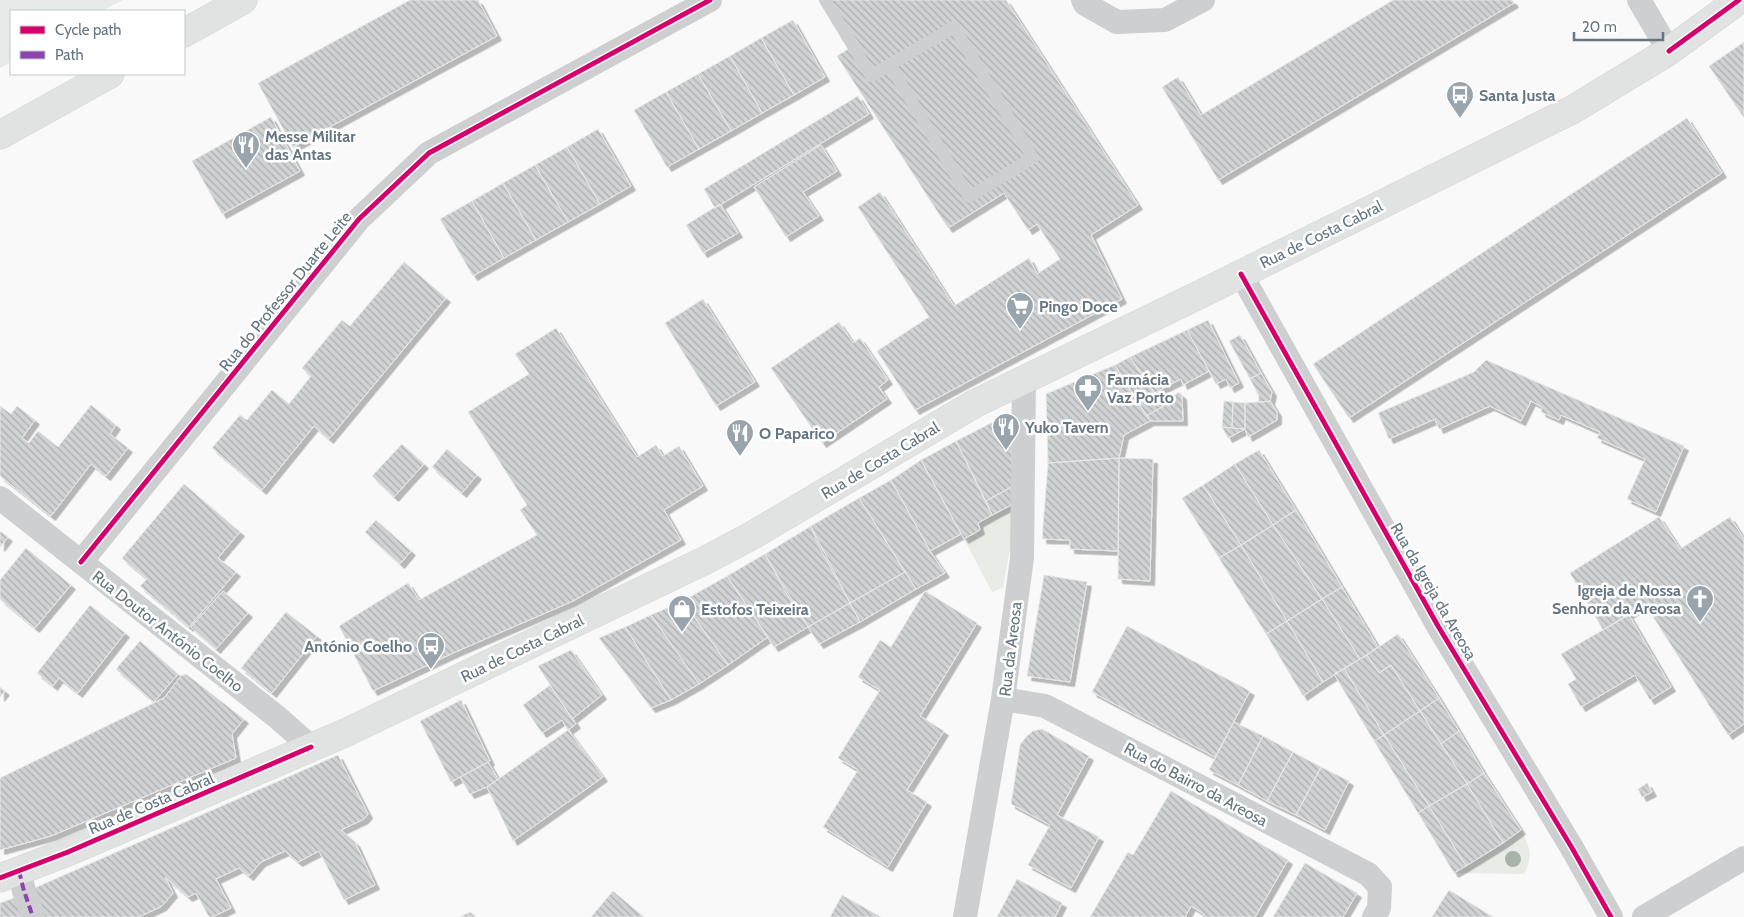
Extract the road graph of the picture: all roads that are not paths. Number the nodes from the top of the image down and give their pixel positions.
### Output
1 (243, 0) edge
2 (710, 0) edge
3 (825, 0) edge
4 (1083, 0) edge
5 (1203, 0) edge
6 (1639, 0) edge
7 (1739, 0) edge
8 (185, 32) edge
9 (1669, 51) junction
10 (890, 65) junction
11 (108, 75) edge
12 (0, 135) edge
13 (1241, 274) junction
14 (1024, 379) junction
15 (0, 498) edge
16 (82, 562) junction
17 (1004, 699) junction
18 (311, 747) junction
19 (1744, 858) edge
20 (10, 874) edge
21 (33, 917) edge
22 (965, 917) edge
23 (1374, 917) edge
24 (1611, 917) edge
25 (1644, 917) edge

1 - 8 main road
2 - 16 street, Rua do Professor Duarte Leite
3 - 10 lane
4 - 5 street
6 - 9 street
7 - 9 main road, Rua de Costa Cabral
9 - 13 main road, Rua de Costa Cabral
10 - 10 lane
11 - 12 main road
13 - 14 main road, Rua de Costa Cabral
13 - 24 street, Rua da Igreja da Areosa
14 - 17 street, Rua da Areosa
14 - 18 main road, Rua de Costa Cabral
15 - 16 street, Rua Doutor António Coelho
16 - 18 street, Rua Doutor António Coelho
17 - 22 street, Rua da Areosa
17 - 23 street, Rua do Bairro da Areosa
18 - 20 main road, Rua de Costa Cabral
19 - 25 street
20 - 21 street

